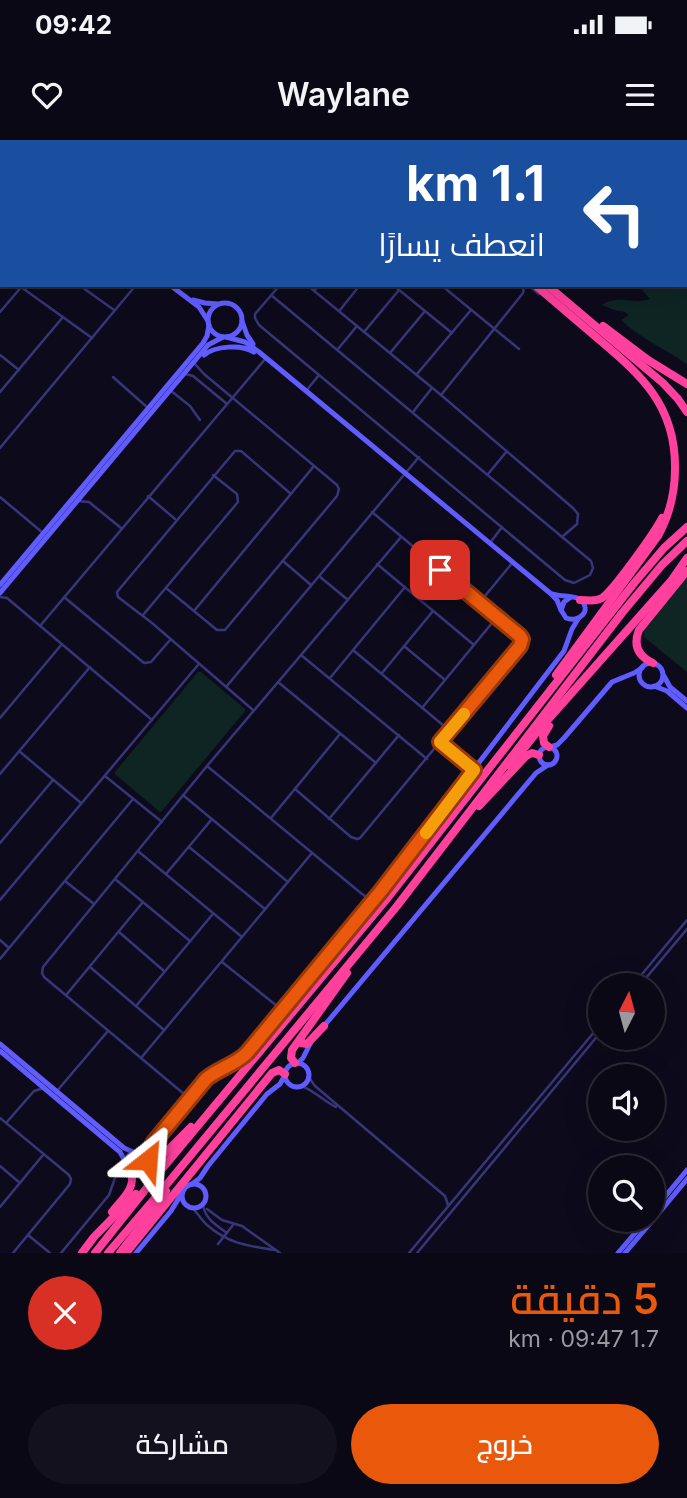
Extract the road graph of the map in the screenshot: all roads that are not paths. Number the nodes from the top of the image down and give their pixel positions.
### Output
1 (21, 287) edge
2 (23, 287) edge
3 (82, 287) edge
4 (134, 287) edge
5 (173, 287) edge
6 (278, 287) edge
7 (309, 287) edge
8 (317, 287) edge
9 (358, 287) edge
10 (395, 287) edge
11 (443, 287) edge
12 (525, 287) edge
13 (534, 287) edge
14 (549, 287) edge
15 (399, 290) junction
16 (314, 291) junction
17 (523, 293) junction
18 (271, 295) junction
19 (187, 297) junction
20 (566, 301) junction
21 (221, 304) junction
22 (471, 310) junction
23 (115, 311) junction
24 (339, 311) junction
25 (425, 311) junction
26 (0, 312) edge
27 (63, 317) junction
28 (242, 320) junction
29 (209, 323) junction
30 (357, 326) junction
31 (495, 328) junction
32 (364, 332) junction
33 (452, 333) junction
34 (225, 337) junction
35 (92, 338) junction
36 (338, 349) junction
37 (519, 349) dead end
38 (259, 352) junction
39 (390, 353) junction
40 (0, 355) edge
41 (265, 358) junction
42 (195, 362) junction
43 (19, 370) junction
44 (185, 374) junction
45 (319, 375) junction
46 (416, 375) junction
47 (113, 377) dead end
48 (687, 384) edge
49 (432, 388) junction
50 (167, 390) junction
51 (306, 391) junction
52 (0, 392) edge
53 (227, 393) junction
54 (441, 394) junction
55 (232, 398) junction
56 (221, 399) junction
57 (227, 404) junction
58 (148, 408) junction
59 (413, 412) junction
60 (687, 412) edge
61 (200, 420) dead end
62 (0, 448) edge
63 (507, 451) junction
64 (419, 457) junction
65 (675, 464) junction
66 (314, 466) junction
67 (405, 472) junction
68 (488, 474) junction
69 (214, 475) junction
70 (86, 492) junction
71 (291, 494) junction
72 (148, 496) junction
73 (0, 497) edge
74 (78, 501) junction
75 (89, 502) junction
76 (372, 512) junction
77 (176, 519) junction
78 (502, 527) junction
79 (687, 527) edge
80 (121, 528) junction
81 (43, 533) junction
82 (401, 537) junction
83 (562, 537) junction
84 (687, 541) edge
85 (489, 542) junction
86 (687, 558) edge
87 (283, 561) junction
88 (513, 562) junction
89 (377, 565) junction
90 (687, 571) edge
91 (319, 576) junction
92 (311, 585) junction
93 (3, 586) edge
94 (405, 587) junction
95 (166, 589) junction
96 (550, 593) junction
97 (0, 595) edge
98 (64, 597) junction
99 (7, 598) junction
100 (575, 598) junction
101 (348, 600) junction
102 (480, 603) junction
103 (194, 611) junction
104 (433, 611) junction
105 (563, 613) junction
106 (143, 616) junction
107 (497, 617) junction
108 (578, 619) junction
109 (40, 626) junction
110 (569, 636) junction
111 (170, 639) junction
112 (62, 644) junction
113 (474, 645) junction
114 (404, 646) junction
115 (353, 650) junction
116 (301, 655) junction
117 (653, 663) junction
118 (199, 664) junction
119 (90, 667) junction
120 (642, 668) junction
121 (381, 673) junction
122 (663, 674) junction
123 (624, 676) junction
124 (330, 678) junction
125 (444, 680) junction
126 (278, 682) junction
127 (642, 682) junction
128 (580, 683) junction
129 (654, 686) junction
130 (226, 687) junction
131 (687, 701) edge
132 (536, 706) junction
133 (422, 708) junction
134 (687, 708) edge
135 (254, 711) junction
136 (0, 718) edge
137 (152, 720) junction
138 (450, 731) junction
139 (341, 734) junction
140 (398, 735) junction
141 (564, 738) junction
142 (440, 742) junction
143 (549, 747) junction
144 (19, 751) junction
145 (557, 755) junction
146 (539, 756) junction
147 (427, 759) junction
148 (376, 763) junction
149 (548, 765) junction
150 (207, 766) junction
151 (474, 770) junction
152 (536, 773) junction
153 (0, 774) edge
154 (105, 776) junction
155 (53, 780) junction
156 (491, 783) junction
157 (295, 789) junction
158 (184, 796) junction
159 (133, 799) junction
160 (81, 803) junction
161 (468, 815) junction
162 (271, 818) junction
163 (212, 819) junction
164 (330, 819) junction
165 (162, 822) junction
166 (0, 843) edge
167 (189, 847) junction
168 (139, 851) junction
169 (312, 853) junction
170 (166, 874) junction
171 (116, 879) junction
172 (65, 880) junction
173 (288, 882) junction
174 (2, 894) edge
175 (0, 900) edge
176 (143, 902) junction
177 (372, 902) junction
178 (94, 904) junction
179 (265, 909) junction
180 (213, 913) junction
181 (687, 920) edge
182 (687, 929) edge
183 (119, 932) junction
184 (242, 937) junction
185 (0, 940) edge
186 (190, 941) junction
187 (365, 945) junction
188 (9, 948) junction
189 (0, 959) edge
190 (221, 961) junction
191 (90, 967) junction
192 (165, 971) junction
193 (643, 973) edge
194 (650, 973) edge
195 (66, 996) junction
196 (136, 1006) junction
197 (280, 1011) junction
198 (324, 1027) junction
199 (164, 1030) junction
200 (108, 1031) junction
201 (301, 1039) junction
202 (588, 1039) edge
203 (0, 1044) edge
204 (588, 1048) edge
205 (0, 1051) edge
206 (306, 1052) junction
207 (141, 1058) junction
208 (297, 1063) junction
209 (308, 1073) junction
210 (285, 1074) junction
211 (558, 1075) junction
212 (562, 1079) junction
213 (34, 1080) junction
214 (292, 1085) junction
215 (278, 1086) junction
216 (300, 1086) junction
217 (44, 1088) junction
218 (34, 1091) junction
219 (57, 1091) junction
220 (190, 1099) junction
221 (345, 1112) junction
222 (205, 1117) junction
223 (0, 1118) edge
224 (82, 1119) junction
225 (94, 1122) junction
226 (6, 1123) junction
227 (154, 1142) junction
228 (136, 1152) junction
229 (43, 1154) junction
230 (148, 1158) junction
231 (126, 1163) junction
232 (0, 1166) edge
233 (687, 1170) edge
234 (130, 1171) junction
235 (119, 1173) junction
236 (203, 1174) junction
237 (157, 1175) junction
238 (687, 1179) edge
239 (20, 1183) junction
240 (167, 1184) junction
241 (192, 1184) junction
242 (203, 1188) junction
243 (182, 1194) junction
244 (445, 1196) junction
245 (457, 1196) junction
246 (665, 1197) edge
247 (665, 1205) edge
248 (205, 1206) junction
249 (0, 1207) edge
250 (190, 1207) junction
251 (448, 1207) junction
252 (170, 1211) junction
253 (234, 1224) junction
254 (636, 1232) edge
255 (642, 1232) edge
256 (28, 1235) junction
257 (225, 1235) junction
258 (94, 1237) junction
259 (218, 1244) dead end
260 (275, 1250) junction
261 (13, 1253) edge
262 (50, 1253) edge
263 (61, 1253) edge
264 (82, 1253) edge
265 (95, 1253) edge
266 (108, 1253) edge
267 (120, 1253) edge
268 (126, 1253) edge
269 (136, 1253) edge
270 (280, 1253) edge
271 (409, 1253) edge
272 (416, 1253) edge
273 (618, 1253) edge
274 (625, 1253) edge

1 - 26 street
2 - 27 street
3 - 23 street
4 - 23 street
5 - 19 main road
6 - 18 street
7 - 16 street
8 - 16 street
9 - 24 street
10 - 15 street
11 - 22 street
12 - 17 street
13 - 17 street
13 - 65 highway
14 - 20 highway
15 - 25 street
15 - 32 street
16 - 24 street
17 - 31 street
18 - 36 street
18 - 45 street
19 - 21 main road
19 - 29 main road
20 - 48 highway
20 - 60 highway
21 - 28 main road
21 - 29 main road
22 - 31 street
22 - 33 street
23 - 35 street
24 - 30 street
25 - 33 street
25 - 39 street
27 - 35 street
27 - 43 street
28 - 34 main road
28 - 38 main road
29 - 34 main road
29 - 50 main road
30 - 32 street
30 - 36 street
31 - 37 street
31 - 54 street
32 - 39 street
33 - 46 street
34 - 38 main road
34 - 42 main road
35 - 62 street
36 - 59 street
38 - 41 main road
39 - 46 street
40 - 43 street
41 - 42 main road
41 - 51 main road
41 - 55 street
42 - 44 main road
42 - 53 street
43 - 52 street
44 - 50 main road
44 - 56 street
45 - 51 street
45 - 64 street
46 - 49 street
47 - 58 street
49 - 54 street
49 - 59 street
50 - 58 main road
50 - 61 street
50 - 70 main road
51 - 67 main road
53 - 55 street
53 - 56 street
54 - 63 street
55 - 57 street
55 - 66 street
56 - 57 street
57 - 72 street
58 - 81 main road
59 - 68 street
63 - 68 street
63 - 83 street
64 - 67 street
64 - 78 street
65 - 100 highway
65 - 132 highway
66 - 71 street
66 - 87 street
67 - 76 street
67 - 85 main road
68 - 83 street
69 - 71 street
69 - 77 street
69 - 95 street
70 - 74 main road
70 - 75 street
71 - 103 street
72 - 77 street
72 - 80 street
73 - 81 street
74 - 75 street
74 - 93 main road
75 - 80 street
76 - 82 street
76 - 91 street
77 - 106 street
78 - 83 street
78 - 85 street
79 - 132 highway
80 - 98 street
81 - 93 main road
82 - 89 street
82 - 102 street
84 - 156 highway
85 - 88 main road
86 - 128 highway
87 - 92 street
87 - 103 street
88 - 96 main road
88 - 102 street
89 - 94 street
89 - 101 street
90 - 117 highway
91 - 92 street
91 - 101 street
92 - 130 street
93 - 97 main road
93 - 99 street
94 - 104 street
94 - 115 street
95 - 103 street
95 - 106 street
96 - 100 main road
96 - 105 main road
97 - 99 street
98 - 109 street
98 - 111 street
99 - 109 street
100 - 105 main road
100 - 108 main road
101 - 116 street
102 - 107 street
104 - 113 street
104 - 114 street
105 - 108 main road
105 - 110 main road
106 - 111 street
107 - 113 street
107 - 138 street
108 - 110 main road
109 - 112 street
110 - 151 main road
111 - 118 street
112 - 119 street
112 - 136 street
113 - 125 street
114 - 121 street
114 - 125 street
115 - 121 street
115 - 124 street
116 - 124 street
116 - 126 street
117 - 120 main road
117 - 122 main road
118 - 130 street
118 - 137 street
119 - 137 street
119 - 144 street
120 - 123 main road
120 - 127 main road
121 - 133 street
122 - 129 main road
122 - 131 main road
123 - 127 main road
123 - 141 main road
124 - 140 street
125 - 133 street
126 - 135 street
126 - 139 street
127 - 129 main road
128 - 143 highway
128 - 156 highway
129 - 134 main road
130 - 135 street
132 - 222 highway
133 - 138 street
135 - 150 street
137 - 154 street
138 - 142 street
139 - 148 street
139 - 157 street
140 - 147 street
140 - 148 street
141 - 143 main road
141 - 145 main road
142 - 147 street
142 - 151 street
143 - 145 main road
143 - 146 main road
144 - 153 street
144 - 155 street
145 - 149 main road
146 - 149 main road
146 - 152 main road
146 - 161 highway
147 - 164 street
148 - 164 street
149 - 152 main road
150 - 158 street
150 - 162 street
151 - 177 main road
152 - 198 main road
154 - 159 street
154 - 160 street
155 - 160 street
155 - 166 street
156 - 161 highway
157 - 162 street
157 - 164 street
158 - 163 street
158 - 165 street
159 - 165 street
159 - 172 street
160 - 174 street
161 - 187 highway
162 - 169 street
163 - 167 street
163 - 173 street
165 - 168 street
167 - 170 street
167 - 179 street
168 - 170 street
168 - 171 street
169 - 173 street
169 - 177 street
170 - 180 street
171 - 176 street
171 - 178 street
172 - 178 street
172 - 188 street
173 - 179 street
174 - 175 street
176 - 183 street
176 - 186 street
177 - 197 main road
178 - 195 street
179 - 184 street
180 - 184 street
180 - 186 street
181 - 193 street
182 - 194 street
183 - 191 street
183 - 192 street
184 - 190 street
185 - 188 street
186 - 192 street
187 - 201 highway
187 - 240 highway
188 - 189 street
190 - 197 street
190 - 199 street
191 - 195 street
191 - 196 street
192 - 196 street
195 - 200 street
196 - 199 street
197 - 220 main road
198 - 201 highway
198 - 206 main road
199 - 207 street
200 - 207 street
200 - 219 street
201 - 208 highway
202 - 211 street
203 - 219 main road
204 - 212 street
205 - 213 main road
206 - 208 main road
206 - 209 main road
207 - 220 street
208 - 209 main road
208 - 210 main road
209 - 216 main road
209 - 221 street
210 - 214 main road
210 - 215 main road
210 - 268 highway
211 - 212 street
211 - 245 street
212 - 272 street
213 - 217 main road
213 - 218 street
214 - 215 main road
214 - 216 main road
215 - 236 main road
216 - 221 street
217 - 218 street
217 - 224 main road
218 - 226 street
219 - 225 main road
220 - 227 main road
221 - 244 street
222 - 230 highway
222 - 237 highway
223 - 226 street
224 - 225 main road
224 - 231 main road
225 - 228 main road
226 - 229 street
227 - 228 main road
227 - 230 main road
228 - 230 main road
228 - 231 main road
229 - 239 street
229 - 256 street
230 - 234 main road
231 - 234 main road
231 - 235 street
232 - 239 street
233 - 246 main road
234 - 235 street
234 - 258 highway
235 - 263 street
236 - 241 main road
236 - 242 main road
237 - 258 highway
237 - 265 highway
238 - 247 main road
239 - 249 street
240 - 266 highway
240 - 267 highway
241 - 242 main road
241 - 243 main road
242 - 248 main road
243 - 250 main road
243 - 252 main road
244 - 245 street
244 - 251 street
245 - 251 street
248 - 250 main road
248 - 253 street
248 - 257 street
250 - 252 main road
250 - 257 street
251 - 271 street
252 - 269 main road
253 - 257 street
253 - 260 street
254 - 273 main road
255 - 274 main road
256 - 261 street
256 - 262 street
257 - 259 street
257 - 260 street
258 - 264 highway
260 - 270 street

